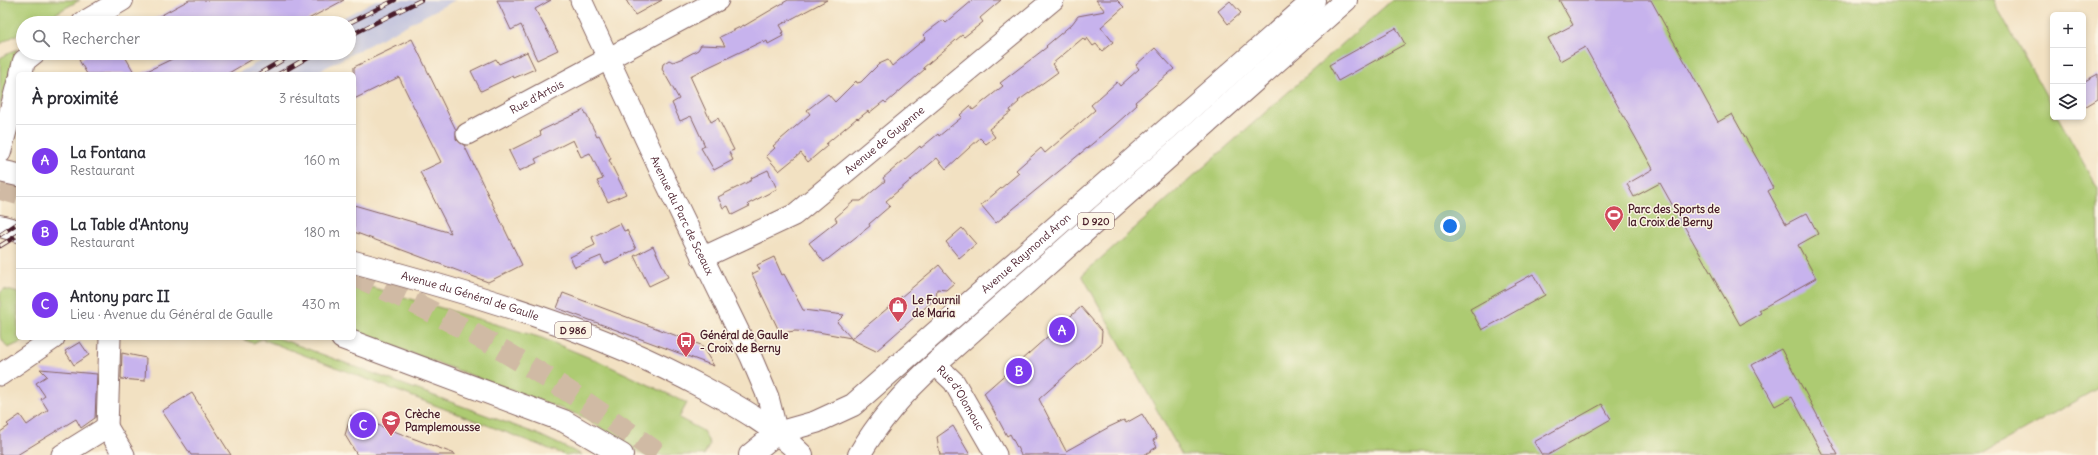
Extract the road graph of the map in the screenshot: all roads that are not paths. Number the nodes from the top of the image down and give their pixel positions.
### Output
1 (122, 0) edge
2 (581, 0) edge
3 (718, 0) edge
4 (1052, 0) edge
5 (1314, 0) edge
6 (1346, 0) edge
7 (95, 16) edge
8 (25, 60) edge
9 (608, 61) junction
10 (21, 72) edge
11 (16, 91) edge
12 (467, 134) dead end
13 (0, 152) edge
14 (0, 171) edge
15 (16, 175) edge
16 (0, 226) edge
17 (16, 230) edge
18 (702, 258) junction
19 (356, 263) edge
20 (51, 340) edge
21 (110, 340) edge
22 (347, 340) edge
23 (935, 364) junction
24 (0, 375) edge
25 (107, 427) junction
26 (777, 433) junction
27 (62, 455) edge
28 (124, 455) edge
29 (622, 455) edge
30 (750, 455) edge
31 (802, 455) edge
32 (859, 455) edge
33 (996, 455) edge

1 - 7 main road
2 - 9 street, Avenue du Parc de Sceaux
3 - 9 street, Rue d'Artois
4 - 18 street, Avenue de Guyenne
5 - 26 main road, Avenue Raymond Aron / D 920
6 - 23 main road, Avenue Raymond Aron / D 920
8 - 10 main road
9 - 12 street, Rue d'Artois
9 - 18 street, Avenue du Parc de Sceaux
11 - 13 main road
14 - 15 main road
16 - 17 main road
18 - 26 street, Avenue du Parc de Sceaux
19 - 26 main road, Avenue du Général de Gaulle / D 986
20 - 24 street
21 - 25 street
22 - 29 main road
23 - 32 main road, Avenue Raymond Aron / D 920
23 - 33 street, Rue d'Olomouc
25 - 27 street
25 - 28 street
26 - 30 main road, D 920
26 - 31 main road, D 986

